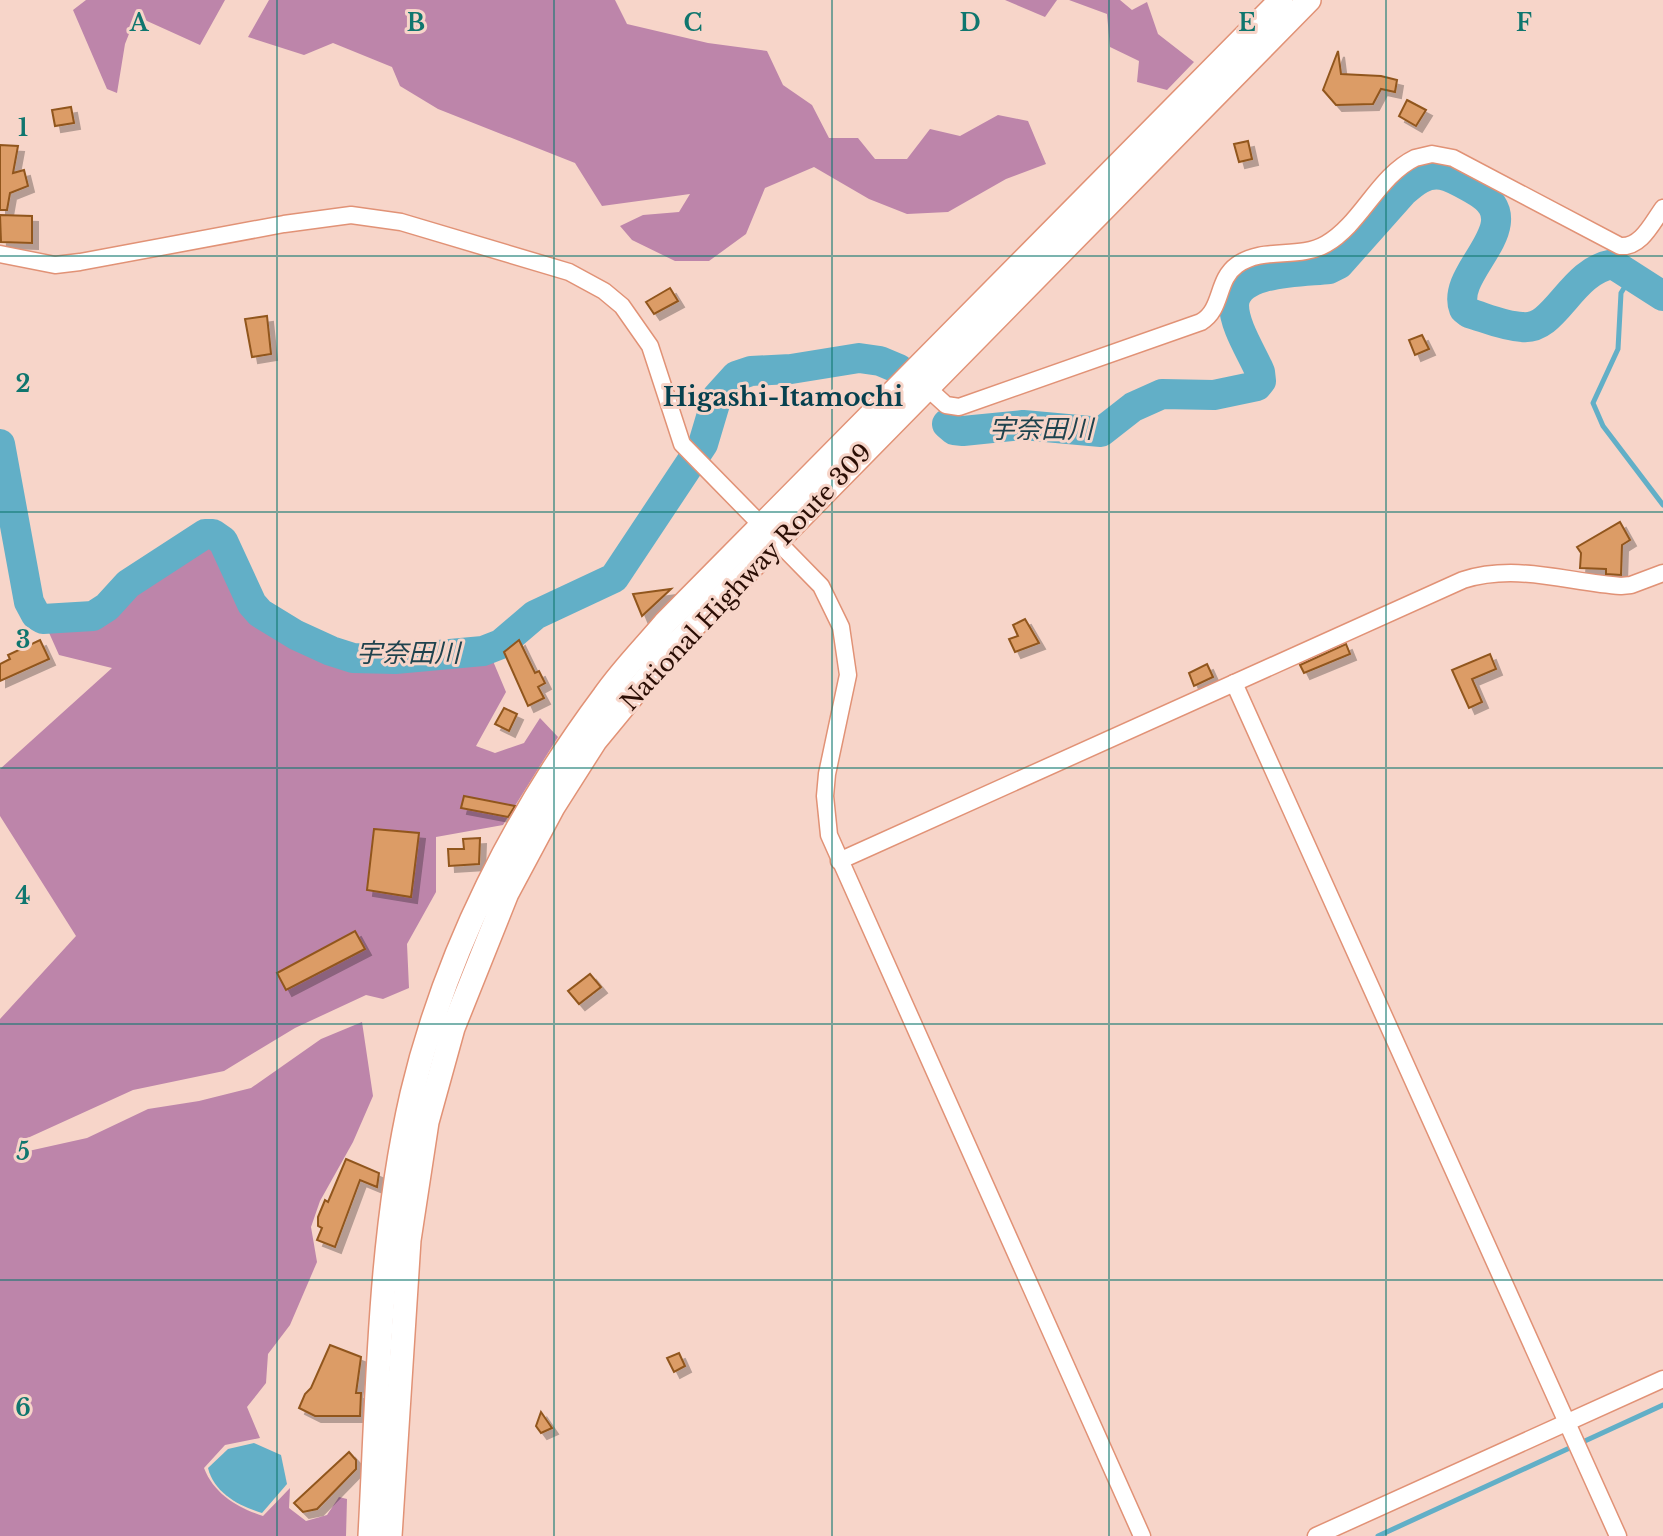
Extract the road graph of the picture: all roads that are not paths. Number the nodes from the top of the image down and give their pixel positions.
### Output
1 (1281, 0) edge
2 (1309, 0) edge
3 (1663, 208) edge
4 (0, 254) edge
5 (919, 380) junction
6 (769, 532) junction
7 (1663, 573) edge
8 (1234, 683) junction
9 (839, 860) junction
10 (1663, 1380) edge
11 (1567, 1423) junction
12 (370, 1536) edge
13 (390, 1536) edge
14 (1142, 1536) edge
15 (1316, 1536) edge
16 (1618, 1536) edge

1 - 5 highway, National Highway Route 309
2 - 5 highway, National Highway Route 309
3 - 5 street
4 - 6 street
5 - 6 highway, National Highway Route 309
6 - 9 street
6 - 12 highway, National Highway Route 309
6 - 13 highway, National Highway Route 309
7 - 8 street
8 - 9 street
8 - 11 street
9 - 14 street
10 - 11 street
11 - 15 street
11 - 16 street

